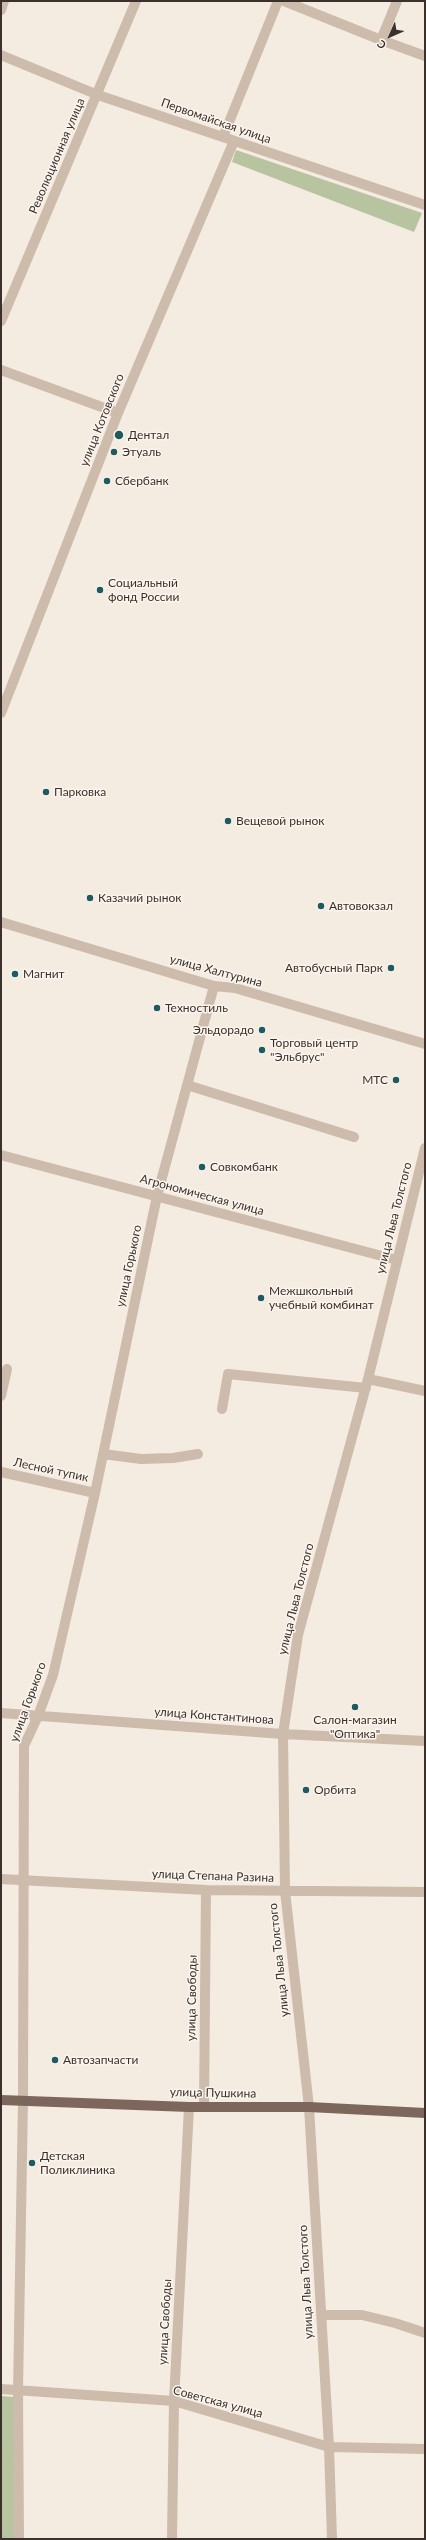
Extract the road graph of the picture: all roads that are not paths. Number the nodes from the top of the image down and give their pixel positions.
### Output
1 (4, 1) edge
2 (136, 1) edge
3 (278, 1) edge
4 (284, 1) edge
5 (397, 1) edge
6 (1, 10) edge
7 (381, 40) junction
8 (1, 55) edge
9 (425, 56) edge
10 (98, 95) junction
11 (224, 137) junction
12 (234, 141) junction
13 (425, 205) edge
14 (1, 321) edge
15 (1, 370) edge
16 (118, 413) junction
17 (1, 713) edge
18 (1, 922) edge
19 (214, 986) junction
20 (425, 1044) edge
21 (188, 1085) junction
22 (354, 1137) dead end
23 (425, 1148) edge
24 (1, 1154) edge
25 (157, 1196) junction
26 (397, 1260) junction
27 (7, 1369) dead end
28 (367, 1384) junction
29 (425, 1391) edge
30 (1, 1396) edge
31 (222, 1409) dead end
32 (102, 1454) junction
33 (198, 1454) dead end
34 (1, 1472) edge
35 (95, 1493) junction
36 (1, 1714) edge
37 (38, 1716) junction
38 (283, 1734) junction
39 (425, 1741) edge
40 (1, 1879) edge
41 (24, 1882) junction
42 (206, 1890) junction
43 (285, 1891) junction
44 (425, 1892) edge
45 (22, 2099) junction
46 (1, 2100) edge
47 (189, 2106) junction
48 (204, 2106) junction
49 (309, 2107) junction
50 (425, 2112) edge
51 (321, 2315) junction
52 (425, 2334) edge
53 (1, 2389) edge
54 (18, 2391) junction
55 (174, 2401) junction
56 (329, 2447) junction
57 (425, 2449) edge
58 (19, 2539) edge
59 (172, 2539) edge
60 (332, 2539) edge

1 - 6 street
2 - 10 street, Революционная улица
3 - 11 street
4 - 7 street
5 - 7 street
7 - 9 street
8 - 10 street, Первомайская улица
10 - 11 street, Первомайская улица
10 - 14 street, Революционная улица
11 - 12 street, Первомайская улица
12 - 13 street, Первомайская улица
12 - 16 street, улица Котовского
15 - 16 street
16 - 17 street, улица Котовского
18 - 19 street, улица Халтурина
19 - 20 street, улица Халтурина
19 - 21 street, улица Горького
21 - 22 street
21 - 25 street, улица Горького
23 - 26 street, улица Льва Толстого
24 - 25 street, Агрономическая улица
25 - 26 street, Агрономическая улица
25 - 32 street, улица Горького
26 - 28 street, улица Льва Толстого
27 - 30 street
28 - 29 street
28 - 31 street
28 - 38 street, улица Льва Толстого
32 - 33 street
32 - 35 street, улица Горького
34 - 35 street, Лесной тупик
35 - 37 street, улица Горького
36 - 37 street, улица Константинова
37 - 38 street, улица Константинова
37 - 41 street, улица Горького
38 - 39 street, улица Константинова
38 - 43 street, улица Льва Толстого
40 - 41 street, улица Степана Разина
41 - 42 street, улица Степана Разина
41 - 45 street, улица Горького
42 - 43 street, улица Степана Разина
42 - 48 street, улица Свободы
43 - 44 street, улица Степана Разина
43 - 49 street, улица Льва Толстого
45 - 46 main road, улица Пушкина
45 - 47 main road, улица Пушкина
45 - 54 street, улица Горького
47 - 48 main road, улица Пушкина
47 - 55 street, улица Свободы
48 - 49 main road, улица Пушкина
49 - 50 main road, улица Пушкина
49 - 51 street, улица Льва Толстого
51 - 52 street
51 - 56 street, улица Льва Толстого
53 - 54 street, Советская улица
54 - 55 street, Советская улица
54 - 58 street, улица Горького
55 - 56 street, Советская улица
55 - 59 street, улица Свободы
56 - 57 street, Советская улица
56 - 60 street, улица Льва Толстого

